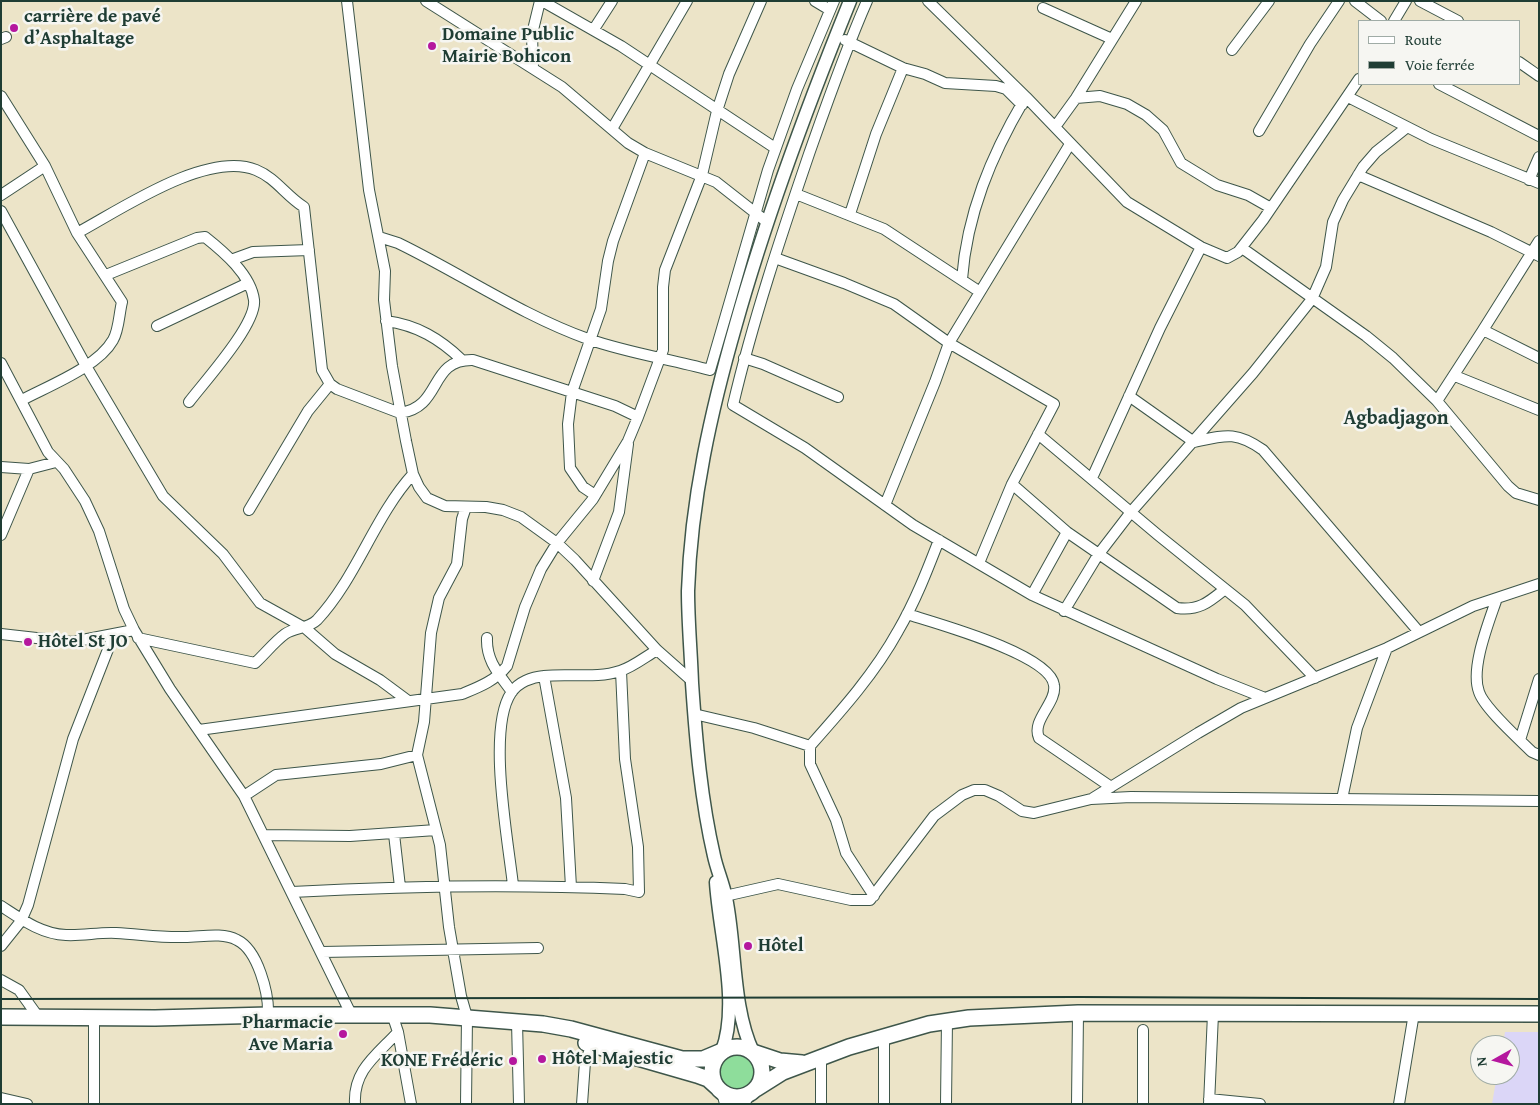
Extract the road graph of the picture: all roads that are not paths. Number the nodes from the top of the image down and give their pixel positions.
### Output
1 (346, 1) edge
2 (426, 1) edge
3 (541, 1) edge
4 (612, 1) edge
5 (688, 1) edge
6 (760, 1) edge
7 (815, 1) edge
8 (850, 1) edge
9 (867, 1) edge
10 (928, 1) edge
11 (1136, 1) edge
12 (1269, 1) edge
13 (1339, 1) edge
14 (1355, 1) edge
15 (1406, 1) edge
16 (1420, 1) edge
17 (832, 6) edge
18 (1043, 8) dead end
19 (1380, 20) edge
20 (1395, 20) edge
21 (1456, 20) edge
22 (594, 29) junction
23 (836, 34) junction
24 (1112, 39) junction
25 (849, 42) junction
26 (1232, 50) dead end
27 (1520, 63) edge
28 (649, 64) junction
29 (533, 68) junction
30 (903, 68) junction
31 (1539, 76) edge
32 (1358, 82) edge
33 (1441, 85) edge
34 (1, 96) edge
35 (1348, 97) junction
36 (1076, 98) junction
37 (1024, 101) junction
38 (717, 111) junction
39 (1055, 127) junction
40 (1406, 128) junction
41 (612, 129) junction
42 (1259, 131) dead end
43 (1539, 136) edge
44 (1070, 144) junction
45 (775, 148) junction
46 (792, 152) junction
47 (645, 153) junction
48 (1539, 157) edge
49 (808, 160) junction
50 (45, 166) junction
51 (1358, 174) junction
52 (702, 175) junction
53 (1534, 181) edge
54 (796, 194) junction
55 (1, 195) edge
56 (1271, 208) junction
57 (1, 210) edge
58 (755, 214) junction
59 (850, 214) junction
60 (766, 222) junction
61 (77, 233) junction
62 (379, 237) junction
63 (1539, 241) edge
64 (1201, 247) junction
65 (1242, 248) junction
66 (309, 250) junction
67 (1535, 254) edge
68 (775, 258) junction
69 (231, 260) junction
70 (106, 275) junction
71 (962, 279) junction
72 (248, 283) junction
73 (980, 292) junction
74 (1312, 299) junction
75 (386, 321) junction
76 (157, 326) dead end
77 (1483, 330) junction
78 (589, 339) junction
79 (949, 343) junction
80 (1538, 357) edge
81 (744, 358) junction
82 (462, 360) junction
83 (660, 360) junction
84 (1, 363) edge
85 (86, 366) junction
86 (1455, 376) junction
87 (330, 384) junction
88 (572, 392) junction
89 (1129, 396) junction
90 (838, 397) dead end
91 (716, 398) junction
92 (22, 400) junction
93 (1437, 401) junction
94 (189, 402) dead end
95 (733, 405) junction
96 (1539, 410) edge
97 (400, 413) junction
98 (638, 417) junction
99 (1038, 434) junction
100 (628, 441) junction
101 (1194, 442) junction
102 (56, 462) junction
103 (1, 467) edge
104 (29, 469) junction
105 (414, 474) junction
106 (1092, 478) junction
107 (1012, 484) junction
108 (595, 495) junction
109 (1539, 500) edge
110 (885, 504) junction
111 (466, 507) junction
112 (249, 510) dead end
113 (1131, 512) junction
114 (1067, 532) junction
115 (1, 535) edge
116 (939, 540) junction
117 (557, 543) junction
118 (1098, 555) junction
119 (979, 563) junction
120 (593, 580) junction
121 (1539, 584) edge
122 (1226, 589) junction
123 (1032, 595) junction
124 (1496, 598) junction
125 (1064, 611) junction
126 (907, 614) junction
127 (305, 628) junction
128 (1419, 632) junction
129 (1, 634) edge
130 (114, 634) junction
131 (136, 634) junction
132 (488, 638) dead end
133 (1387, 648) junction
134 (657, 650) junction
135 (621, 671) junction
136 (500, 675) junction
137 (544, 676) junction
138 (1315, 678) junction
139 (1539, 679) edge
140 (692, 681) junction
141 (512, 692) junction
142 (425, 698) junction
143 (1265, 698) junction
144 (406, 700) junction
145 (694, 714) junction
146 (199, 730) junction
147 (1520, 740) junction
148 (810, 746) junction
149 (418, 755) junction
150 (1539, 755) edge
151 (1111, 787) junction
152 (244, 796) junction
153 (1342, 799) junction
154 (1091, 800) junction
155 (1539, 801) edge
156 (436, 830) junction
157 (394, 834) junction
158 (264, 835) junction
159 (714, 857) junction
160 (513, 885) junction
161 (445, 886) junction
162 (400, 887) junction
163 (570, 887) junction
164 (292, 892) junction
165 (726, 896) junction
166 (874, 896) junction
167 (1, 906) edge
168 (21, 921) junction
169 (1, 946) edge
170 (538, 948) dead end
171 (454, 950) junction
172 (322, 952) junction
173 (1, 980) edge
174 (1078, 1013) junction
175 (1414, 1013) junction
176 (351, 1014) junction
177 (392, 1014) junction
178 (1213, 1014) junction
179 (1539, 1014) edge
180 (268, 1015) junction
181 (467, 1017) junction
182 (1, 1018) edge
183 (39, 1018) junction
184 (94, 1018) junction
185 (947, 1020) junction
186 (517, 1022) junction
187 (532, 1025) junction
188 (1144, 1030) dead end
189 (398, 1032) junction
190 (884, 1037) junction
191 (592, 1045) junction
192 (722, 1052) junction
193 (753, 1052) junction
194 (814, 1061) junction
195 (722, 1095) edge
196 (750, 1095) edge
197 (1, 1098) edge
198 (1209, 1101) edge
199 (27, 1104) edge
200 (94, 1104) edge
201 (355, 1104) edge
202 (411, 1104) edge
203 (466, 1104) edge
204 (520, 1104) edge
205 (582, 1104) edge
206 (821, 1104) edge
207 (884, 1104) edge
208 (946, 1104) edge
209 (1077, 1104) edge
210 (1143, 1104) edge
211 (1260, 1104) edge
212 (1399, 1104) edge

1 - 62 street
2 - 29 street
3 - 22 street
3 - 29 street
4 - 22 street
5 - 28 street
6 - 38 street
7 - 17 street
8 - 23 main road
9 - 25 street
10 - 37 street
11 - 24 street
12 - 26 street
13 - 42 street
14 - 19 street
15 - 20 street
16 - 21 street
17 - 45 street
18 - 24 street
22 - 28 street
23 - 25 street
23 - 46 main road
24 - 36 street
25 - 30 street
25 - 49 street
27 - 31 street
28 - 38 street
28 - 41 street
29 - 41 street
30 - 37 street
30 - 59 street
32 - 35 street
33 - 43 street
34 - 50 street
35 - 40 street
35 - 56 street
36 - 39 street
36 - 56 street
37 - 39 street
37 - 71 street
38 - 45 street
38 - 52 street
39 - 44 street
40 - 51 street
40 - 53 street
41 - 47 street
44 - 64 street
44 - 73 street
45 - 58 street
46 - 49 street
46 - 60 main road
47 - 52 street
47 - 78 street
48 - 53 street
49 - 54 street
50 - 55 street
50 - 61 street
51 - 67 street
51 - 74 street
52 - 58 street
52 - 83 street
54 - 59 street
54 - 68 street
56 - 65 street
57 - 85 street
58 - 60 street
58 - 83 street
59 - 71 street
60 - 91 main road
61 - 66 street
61 - 70 street
62 - 75 street
62 - 78 street
63 - 67 street
64 - 65 street
64 - 89 street
65 - 74 street
66 - 69 street
66 - 87 street
67 - 77 street
68 - 79 street
68 - 81 street
69 - 70 street
69 - 72 street
70 - 85 street
71 - 73 street
72 - 76 street
72 - 94 street
73 - 79 street
74 - 93 street
74 - 101 street
75 - 82 street
75 - 97 street
77 - 80 street
77 - 86 street
78 - 83 street
78 - 88 street
79 - 99 street
79 - 110 street
81 - 90 street
81 - 95 street
82 - 88 street
82 - 97 street
83 - 98 street
84 - 92 street
85 - 92 street
85 - 127 street
86 - 93 street
86 - 96 street
87 - 97 street
87 - 112 street
88 - 98 street
88 - 108 street
89 - 101 street
89 - 106 street
91 - 95 street
91 - 140 main road
92 - 102 street
93 - 109 street
95 - 110 street
97 - 105 street
98 - 100 street
99 - 106 street
99 - 107 street
100 - 108 street
100 - 120 street
101 - 113 street
101 - 128 street
102 - 104 street
102 - 131 street
103 - 104 street
104 - 115 street
105 - 111 street
105 - 127 street
106 - 113 street
107 - 114 street
107 - 119 street
108 - 117 street
110 - 116 street
111 - 117 street
111 - 142 street
113 - 118 street
113 - 122 street
114 - 118 street
114 - 123 street
116 - 119 street
116 - 126 street
117 - 120 street
117 - 136 street
118 - 122 street
118 - 125 street
119 - 123 street
120 - 134 street
121 - 124 street
122 - 138 street
123 - 125 street
124 - 128 street
124 - 147 street
125 - 143 street
126 - 148 street
126 - 151 street
127 - 131 street
127 - 144 street
128 - 133 street
129 - 130 street
130 - 131 street
130 - 168 street
131 - 146 street
132 - 136 street
133 - 138 street
133 - 153 street
134 - 135 street
134 - 140 street
135 - 137 street
135 - 163 street
136 - 141 street
136 - 142 street
137 - 141 street
137 - 163 street
138 - 143 street
139 - 147 street
140 - 145 main road
141 - 160 street
142 - 144 street
142 - 149 street
143 - 151 street
144 - 146 street
145 - 148 street
145 - 159 main road
146 - 152 street
147 - 150 street
148 - 166 street
149 - 152 street
149 - 156 street
151 - 154 street
152 - 158 street
153 - 154 street
153 - 155 street
154 - 166 street
156 - 157 street
156 - 161 street
157 - 158 street
157 - 162 street
158 - 164 street
159 - 165 main road
159 - 192 main road
160 - 161 street
160 - 163 street
161 - 162 street
161 - 171 street
162 - 164 street
164 - 172 street
165 - 166 street
165 - 193 main road
167 - 168 street
168 - 169 street
168 - 180 street
170 - 171 street
171 - 172 street
171 - 181 street
172 - 176 street
173 - 183 street
174 - 178 highway
174 - 185 highway
174 - 209 street
175 - 178 highway
175 - 179 highway
175 - 212 street
176 - 177 highway
176 - 180 highway
177 - 181 highway
177 - 189 street
178 - 198 street
180 - 184 highway
181 - 186 highway
181 - 203 street
182 - 183 highway
183 - 184 highway
184 - 200 street
185 - 190 highway
185 - 208 street
186 - 187 highway
186 - 204 street
187 - 191 highway
187 - 192 highway
188 - 210 street
189 - 201 street
189 - 202 street
190 - 194 highway
190 - 207 street
191 - 195 highway
191 - 205 street
192 - 193 highway
192 - 195 highway
193 - 194 highway
193 - 196 highway
194 - 196 highway
194 - 206 street
195 - 196 highway
197 - 199 street
198 - 211 street

